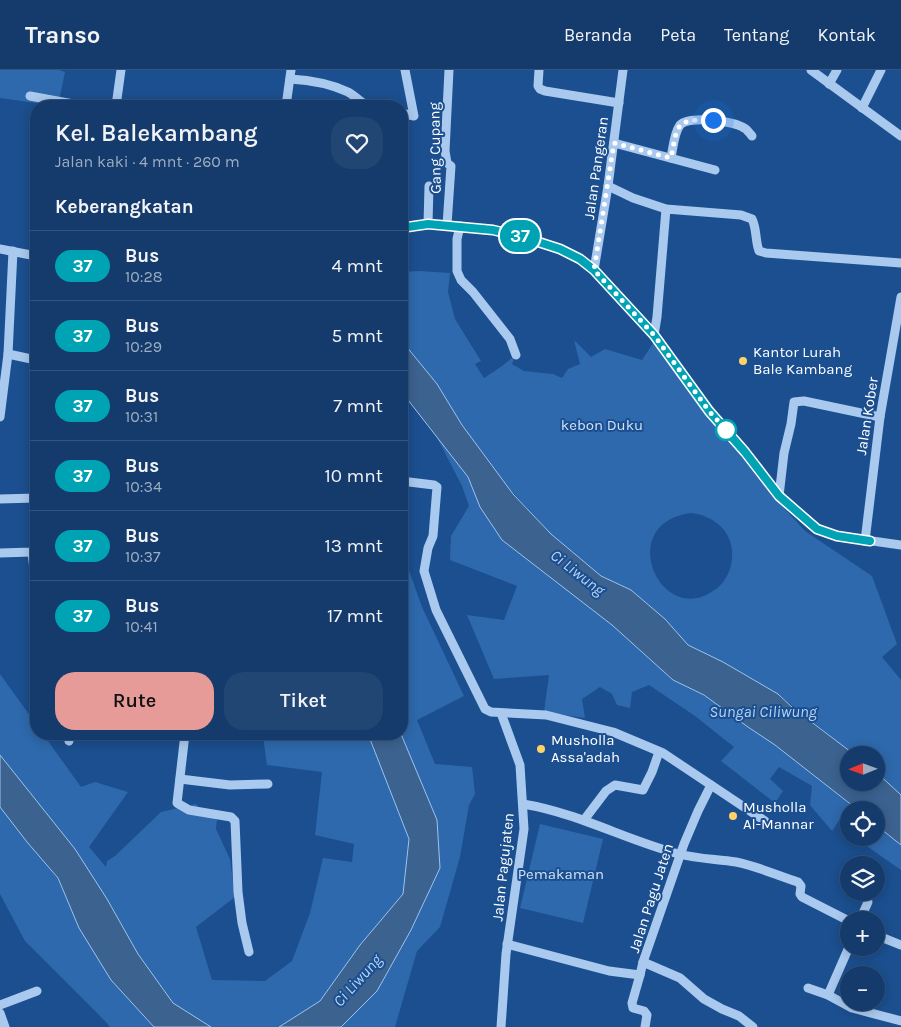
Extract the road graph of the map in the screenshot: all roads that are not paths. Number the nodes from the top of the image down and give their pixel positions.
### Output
1 (121, 70) edge
2 (405, 70) edge
3 (449, 70) edge
4 (539, 70) edge
5 (623, 70) edge
6 (810, 70) edge
7 (837, 70) edge
8 (881, 70) edge
9 (291, 74) edge
10 (829, 84) junction
11 (30, 96) dead end
12 (52, 100) edge
13 (117, 100) edge
14 (287, 100) edge
15 (359, 100) edge
16 (619, 103) junction
17 (862, 108) junction
18 (408, 115) edge
19 (752, 136) dead end
20 (901, 136) edge
21 (614, 143) junction
22 (671, 158) junction
23 (715, 170) dead end
24 (429, 186) dead end
25 (608, 186) junction
26 (666, 209) junction
27 (428, 224) junction
28 (447, 225) junction
29 (460, 226) junction
30 (408, 227) edge
31 (0, 249) edge
32 (13, 251) junction
33 (30, 255) edge
34 (901, 263) edge
35 (594, 270) junction
36 (901, 297) edge
37 (899, 324) edge
38 (654, 335) junction
39 (8, 354) junction
40 (516, 355) dead end
41 (30, 359) edge
42 (0, 417) edge
43 (880, 417) junction
44 (408, 482) edge
45 (779, 496) junction
46 (30, 498) edge
47 (0, 499) edge
48 (867, 541) junction
49 (901, 545) edge
50 (30, 551) edge
51 (0, 553) edge
52 (501, 713) junction
53 (184, 740) edge
54 (659, 752) junction
55 (180, 779) junction
56 (268, 784) dead end
57 (712, 785) junction
58 (523, 804) junction
59 (584, 820) junction
60 (765, 821) dead end
61 (681, 855) junction
62 (868, 902) dead end
63 (864, 911) edge
64 (840, 916) edge
65 (885, 939) edge
66 (507, 944) junction
67 (901, 945) edge
68 (249, 952) dead end
69 (845, 956) edge
70 (643, 962) junction
71 (640, 975) junction
72 (808, 988) dead end
73 (36, 991) dead end
74 (828, 995) junction
75 (0, 1005) edge
76 (0, 1014) edge
77 (901, 1022) edge
78 (5, 1027) edge
79 (501, 1027) edge
80 (646, 1027) edge
81 (753, 1027) edge

1 - 13 street
2 - 18 street
3 - 28 street, Gang Cupang
4 - 16 street
5 - 16 street, Jalan Pangeran
6 - 10 street
7 - 10 street
8 - 17 street
9 - 14 street
9 - 15 street
10 - 17 street
11 - 12 street
16 - 21 street, Jalan Pangeran
17 - 20 street
19 - 22 street
21 - 22 street
21 - 25 street, Jalan Pangeran
22 - 23 street
24 - 27 street
25 - 26 street
25 - 35 street, Jalan Pangeran
26 - 34 street
26 - 38 street
27 - 28 street
27 - 30 street
28 - 29 street
29 - 35 street
29 - 40 street
31 - 32 street
32 - 33 street
32 - 39 street
35 - 38 street
36 - 37 street, Jalan Kober
37 - 43 street, Jalan Kober
38 - 45 street
39 - 41 street
39 - 42 street
43 - 45 street
43 - 48 street, Jalan Kober
44 - 52 street
45 - 48 street
46 - 47 street
48 - 49 street
50 - 51 street
52 - 54 street
52 - 58 street, Jalan Pagujaten
53 - 55 street
54 - 57 street
54 - 59 street
55 - 56 street
55 - 68 street
57 - 60 street
57 - 61 street, Jalan Pagu Jaten
58 - 59 street
58 - 66 street, Jalan Pagujaten
59 - 61 street
61 - 64 street
61 - 70 street, Jalan Pagu Jaten
62 - 63 street
65 - 67 street
66 - 71 street
66 - 79 street, Jalan Pagujaten
69 - 74 street
70 - 71 street
70 - 81 street, Jalan Pagu Jaten
71 - 80 street
72 - 74 street
73 - 75 street
74 - 77 street
76 - 78 street

